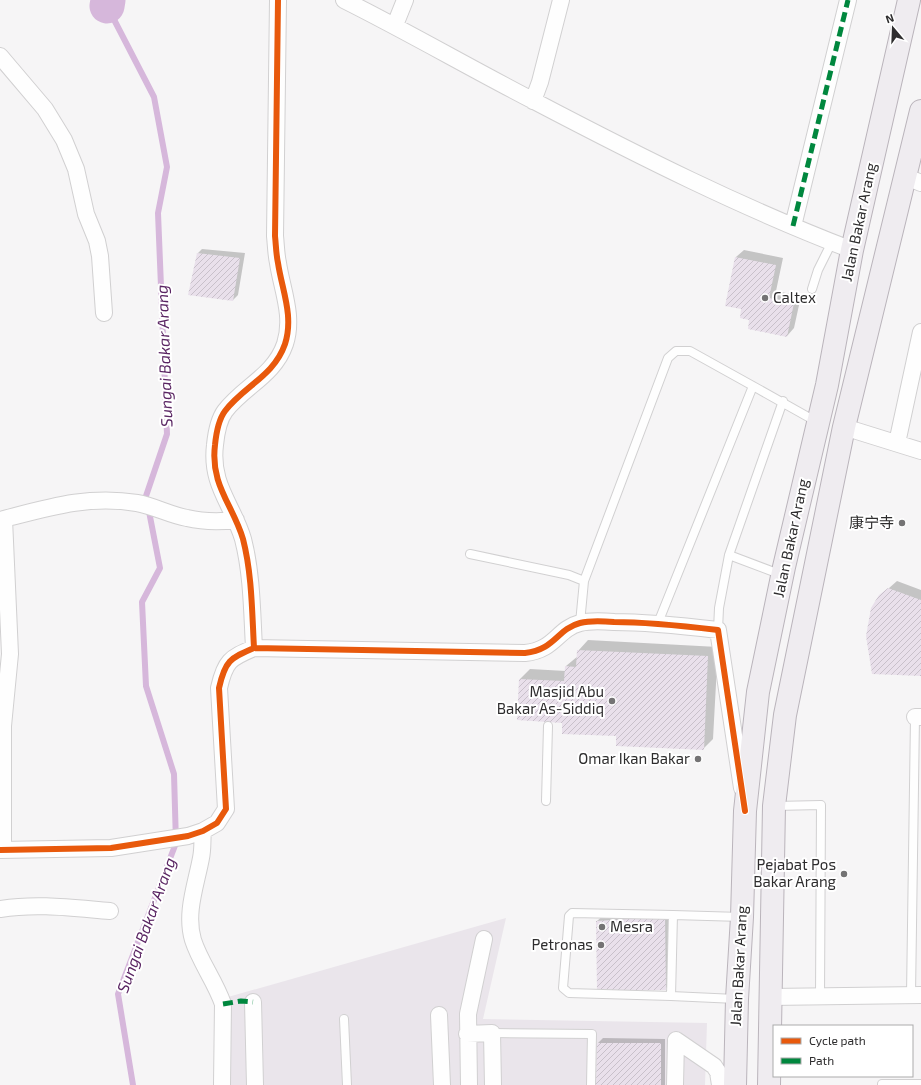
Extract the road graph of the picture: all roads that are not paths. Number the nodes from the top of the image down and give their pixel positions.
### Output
1 (278, 0) edge
2 (344, 0) edge
3 (405, 0) edge
4 (561, 0) edge
5 (848, 0) edge
6 (909, 0) edge
7 (394, 25) junction
8 (0, 56) edge
9 (533, 101) junction
10 (921, 111) edge
11 (913, 180) edge
12 (793, 226) junction
13 (842, 246) junction
14 (812, 289) dead end
15 (104, 313) dead end
16 (921, 332) edge
17 (753, 386) junction
18 (782, 402) junction
19 (818, 422) junction
20 (844, 427) junction
21 (897, 443) junction
22 (921, 451) edge
23 (2, 519) edge
24 (236, 520) junction
25 (470, 554) dead end
26 (729, 555) junction
27 (782, 575) junction
28 (584, 581) junction
29 (580, 623) junction
30 (658, 623) junction
31 (718, 630) junction
32 (254, 648) junction
33 (918, 717) edge
34 (548, 726) dead end
35 (546, 801) dead end
36 (774, 806) junction
37 (745, 811) junction
38 (1, 815) edge
39 (195, 833) junction
40 (2, 849) edge
41 (0, 909) edge
42 (110, 911) dead end
43 (674, 915) junction
44 (742, 917) junction
45 (484, 939) dead end
46 (916, 995) edge
47 (671, 996) junction
48 (770, 997) junction
49 (820, 997) junction
50 (737, 999) junction
51 (253, 1002) dead end
52 (439, 1015) dead end
53 (344, 1020) dead end
54 (492, 1033) junction
55 (467, 1034) junction
56 (882, 1084) dead end
57 (921, 1084) edge
58 (222, 1085) edge
59 (255, 1085) edge
60 (347, 1085) edge
61 (442, 1085) edge
62 (469, 1085) edge
63 (493, 1085) edge
64 (591, 1085) edge
65 (675, 1085) edge
66 (720, 1085) edge
67 (735, 1085) edge
68 (769, 1085) edge

1 - 24 street
2 - 7 street
3 - 7 street
4 - 9 street
5 - 12 street
6 - 13 main road, Jalan Bakar Arang
7 - 9 street
8 - 15 street
9 - 12 street
10 - 11 main road, Jalan Bakar Arang
11 - 20 main road, Jalan Bakar Arang
12 - 13 street
13 - 14 lane
13 - 19 main road, Jalan Bakar Arang
16 - 21 street
17 - 18 lane
17 - 28 lane
17 - 30 lane
18 - 19 lane
18 - 26 lane
19 - 27 main road, Jalan Bakar Arang
20 - 21 street
20 - 36 main road, Jalan Bakar Arang
21 - 22 street
23 - 24 street
23 - 38 street
24 - 32 street
25 - 28 lane
26 - 27 lane
26 - 31 lane
27 - 37 main road, Jalan Bakar Arang
28 - 29 lane
29 - 30 street
29 - 32 street
30 - 31 street
31 - 37 street
32 - 39 street
33 - 46 lane
34 - 35 lane
36 - 48 main road, Jalan Bakar Arang
36 - 49 lane
37 - 44 main road, Jalan Bakar Arang
38 - 40 street
39 - 40 street
39 - 58 street
41 - 42 street
43 - 44 lane
43 - 47 lane
43 - 47 lane
44 - 50 main road, Jalan Bakar Arang
45 - 55 street
46 - 49 street
47 - 50 lane
48 - 49 street
48 - 68 main road, Jalan Bakar Arang
50 - 67 main road, Jalan Bakar Arang
51 - 59 street
52 - 61 street
53 - 60 lane
54 - 55 street
54 - 63 street
54 - 64 lane
55 - 62 street
56 - 57 lane
65 - 66 street

